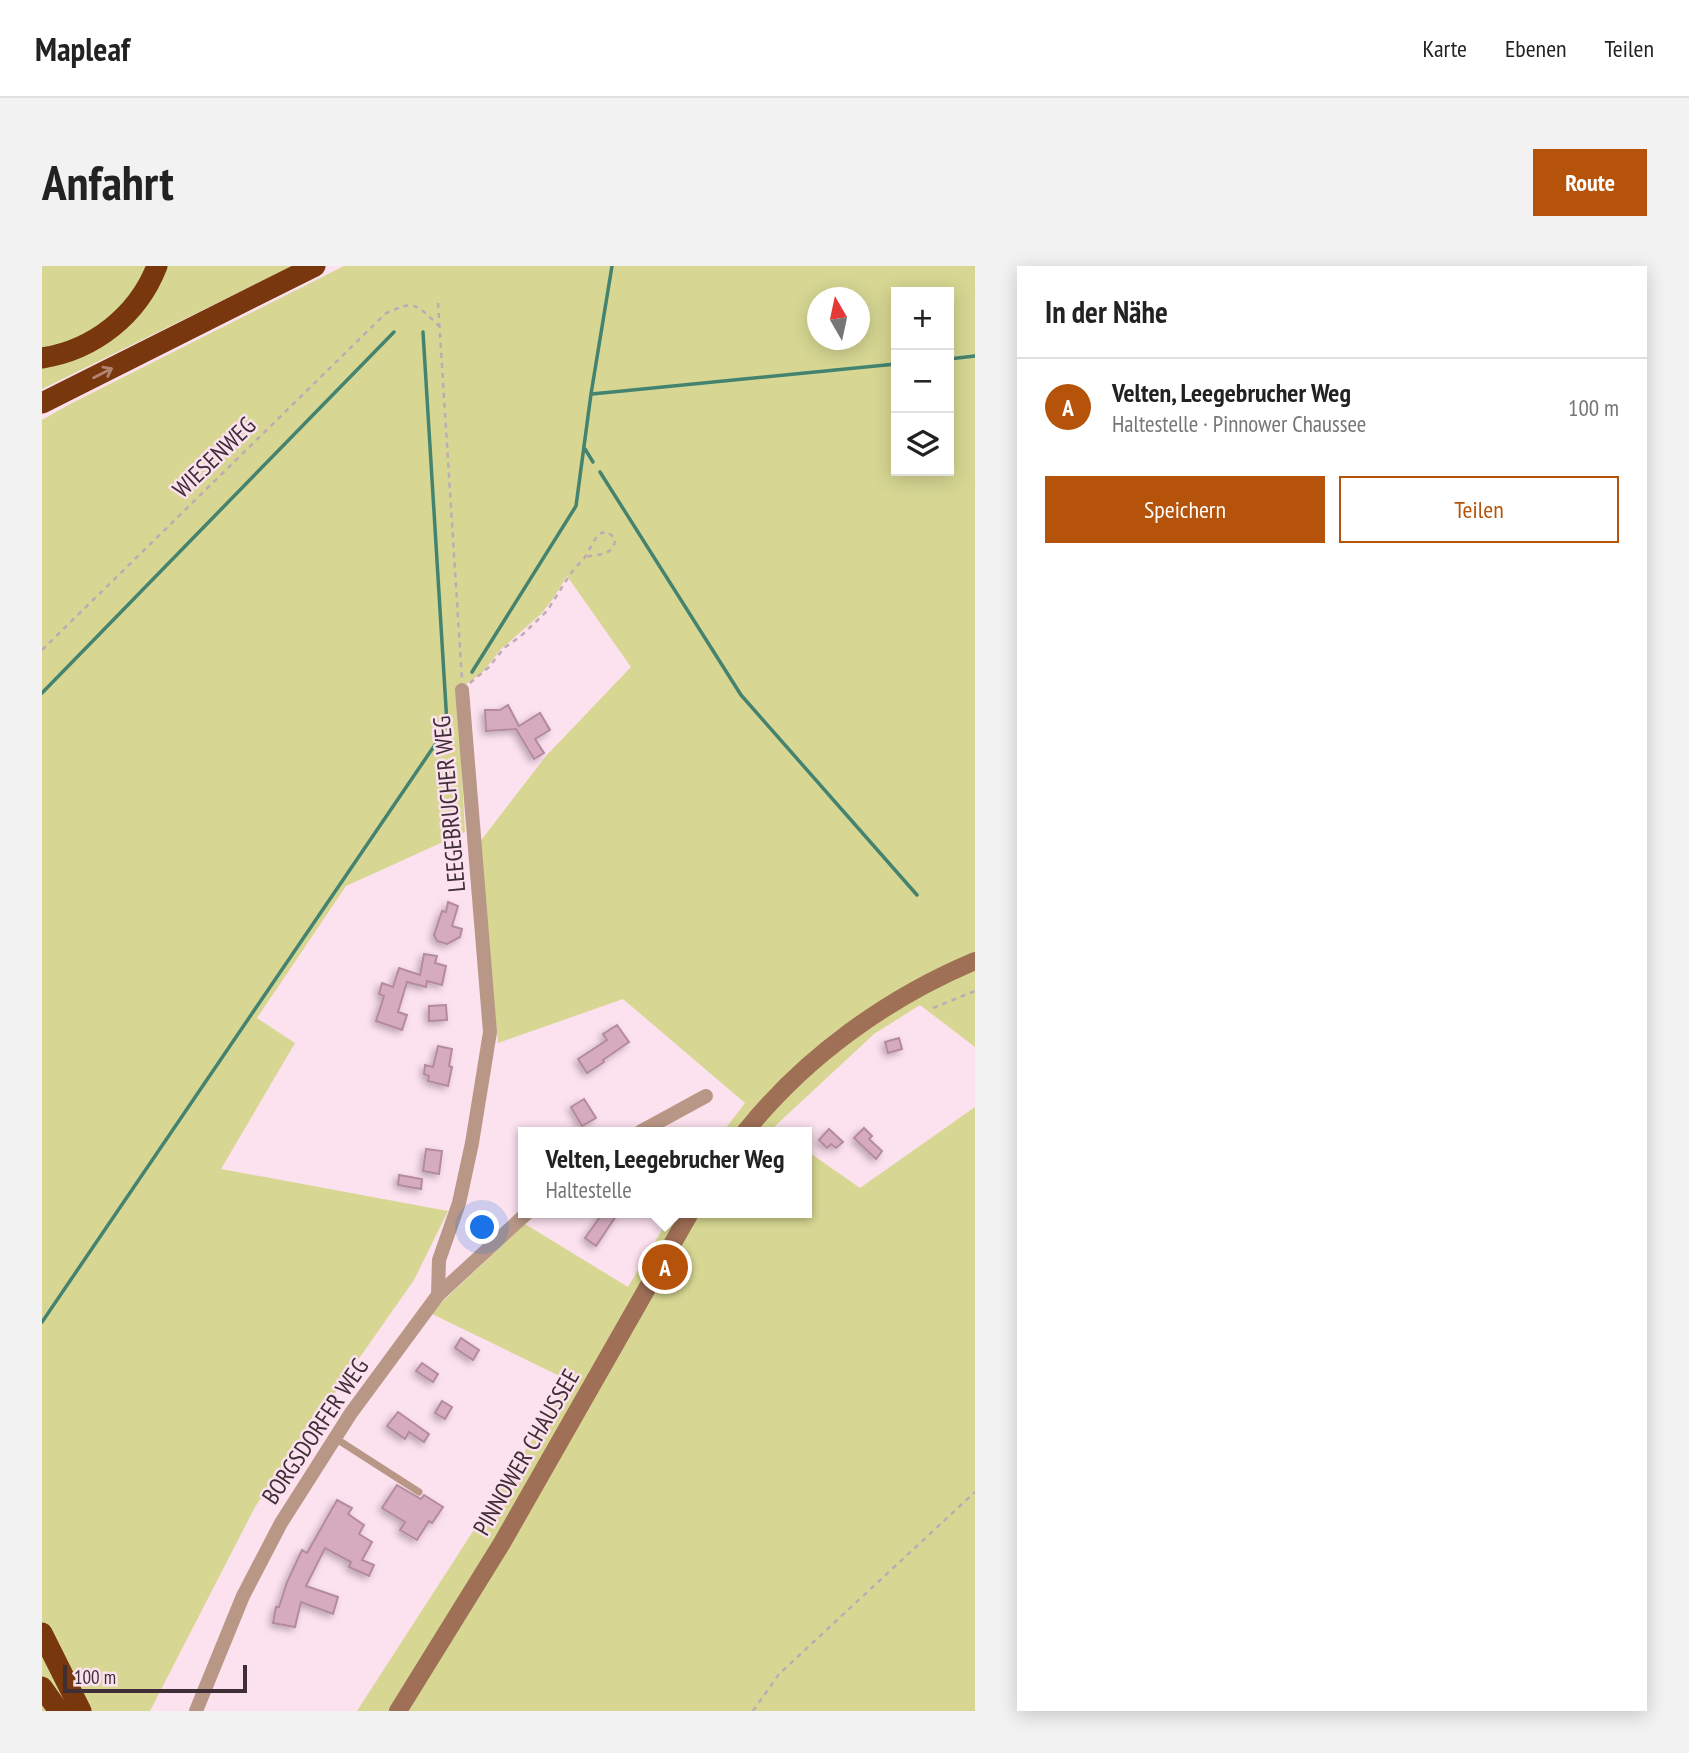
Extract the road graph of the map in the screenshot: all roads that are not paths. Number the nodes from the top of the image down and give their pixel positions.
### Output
1 (157, 266) edge
2 (316, 266) edge
3 (42, 358) edge
4 (42, 403) edge
5 (462, 690) road end
6 (975, 961) edge
7 (706, 1096) dead end
8 (653, 1127) edge
9 (750, 1127) edge
10 (522, 1218) edge
11 (687, 1218) edge
12 (438, 1295) junction
13 (335, 1438) junction
14 (419, 1492) dead end
15 (42, 1633) edge
16 (42, 1687) edge
17 (59, 1711) edge
18 (81, 1711) edge
19 (196, 1711) edge
20 (398, 1711) edge

1 - 3 highway
4 -> 2 highway
5 - 12 street, LEEGEBRUCHER WEG
6 - 9 main road
7 - 8 street
10 - 12 street, BORGSDORFER WEG
11 - 20 main road, PINNOWER CHAUSSEE
12 - 13 street, BORGSDORFER WEG
13 - 14 lane
13 - 19 street, BORGSDORFER WEG
15 - 18 highway
16 - 17 highway

